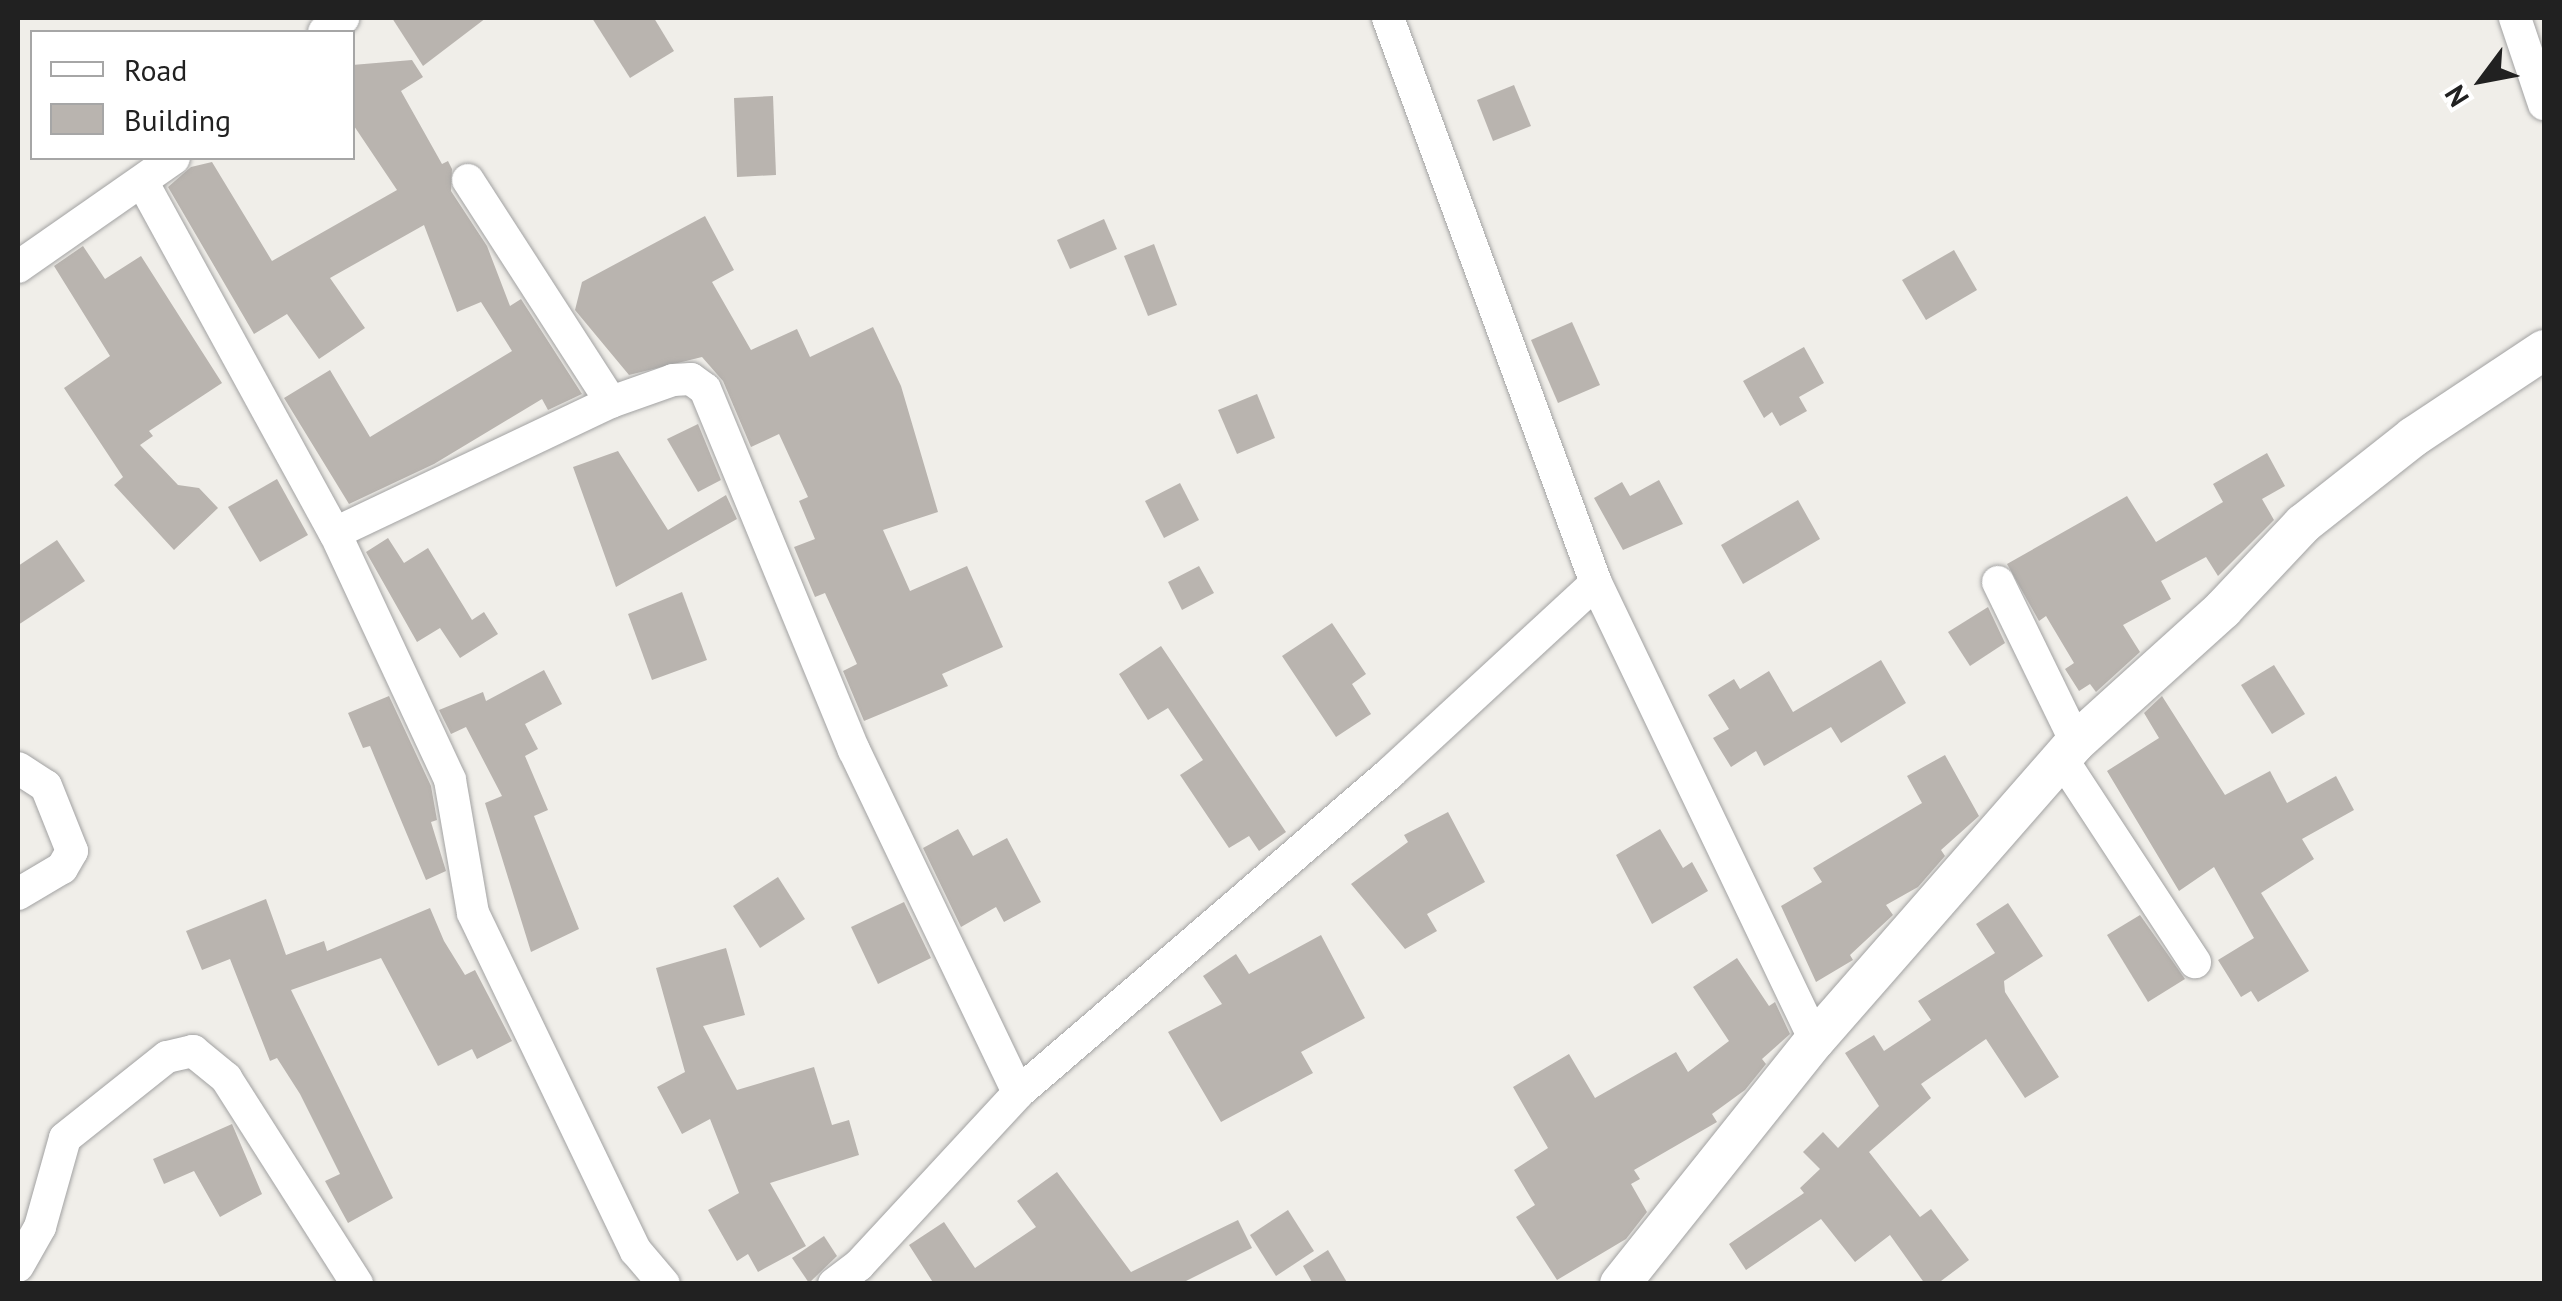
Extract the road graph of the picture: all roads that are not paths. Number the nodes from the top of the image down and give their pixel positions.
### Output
1 (1393, 18) edge
2 (2514, 18) edge
3 (2544, 104) edge
4 (171, 160) edge
5 (468, 180) dead end
6 (142, 183) junction
7 (18, 267) edge
8 (2544, 350) edge
9 (612, 402) junction
10 (335, 533) junction
11 (1998, 582) dead end
12 (1596, 583) junction
13 (2069, 751) junction
14 (18, 768) edge
15 (18, 894) edge
16 (2195, 962) dead end
17 (1815, 1040) junction
18 (1018, 1094) junction
19 (24, 1266) edge
20 (357, 1284) edge
21 (664, 1284) edge
22 (834, 1284) edge
23 (1620, 1284) edge

1 - 12 street
2 - 3 street
4 - 6 street
5 - 9 street
6 - 7 street
6 - 10 street
8 - 13 street
9 - 10 street
9 - 18 street
10 - 21 street
11 - 13 street
12 - 17 street
12 - 18 street
13 - 16 street
13 - 17 street
14 - 15 street
17 - 23 street
18 - 22 street
19 - 20 street

